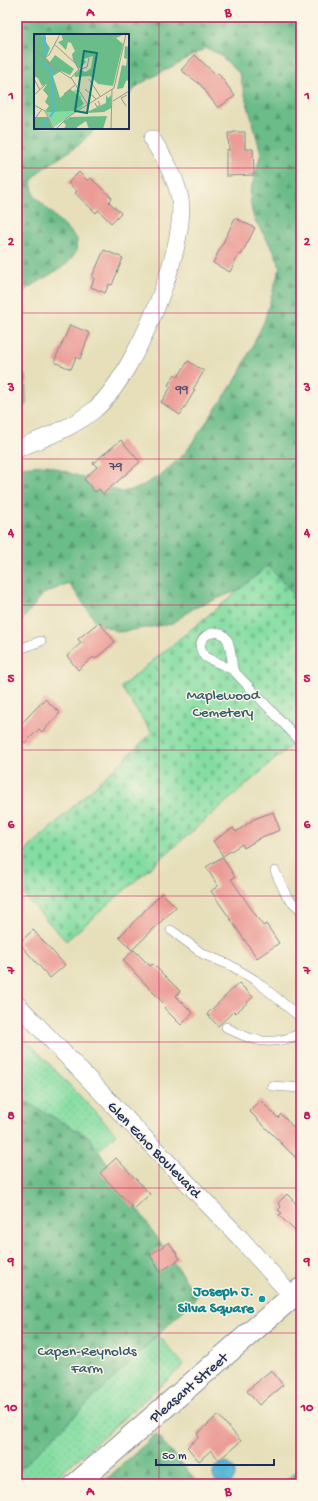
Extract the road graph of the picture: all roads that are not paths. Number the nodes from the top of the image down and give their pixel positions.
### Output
1 (152, 139) dead end
2 (17, 449) edge
3 (41, 641) dead end
4 (17, 650) edge
5 (233, 670) dead end
6 (301, 742) edge
7 (275, 871) dead end
8 (301, 910) edge
9 (171, 930) dead end
10 (17, 1004) edge
11 (301, 1018) edge
12 (226, 1027) dead end
13 (301, 1033) edge
14 (272, 1086) dead end
15 (301, 1088) edge
16 (297, 1292) edge
17 (76, 1484) edge

1 - 2 street
3 - 4 lane
5 - 6 lane
7 - 8 lane
9 - 11 lane
10 - 16 street, Glen Echo Boulevard
12 - 13 lane
14 - 15 lane
16 - 17 main road, Pleasant Street

